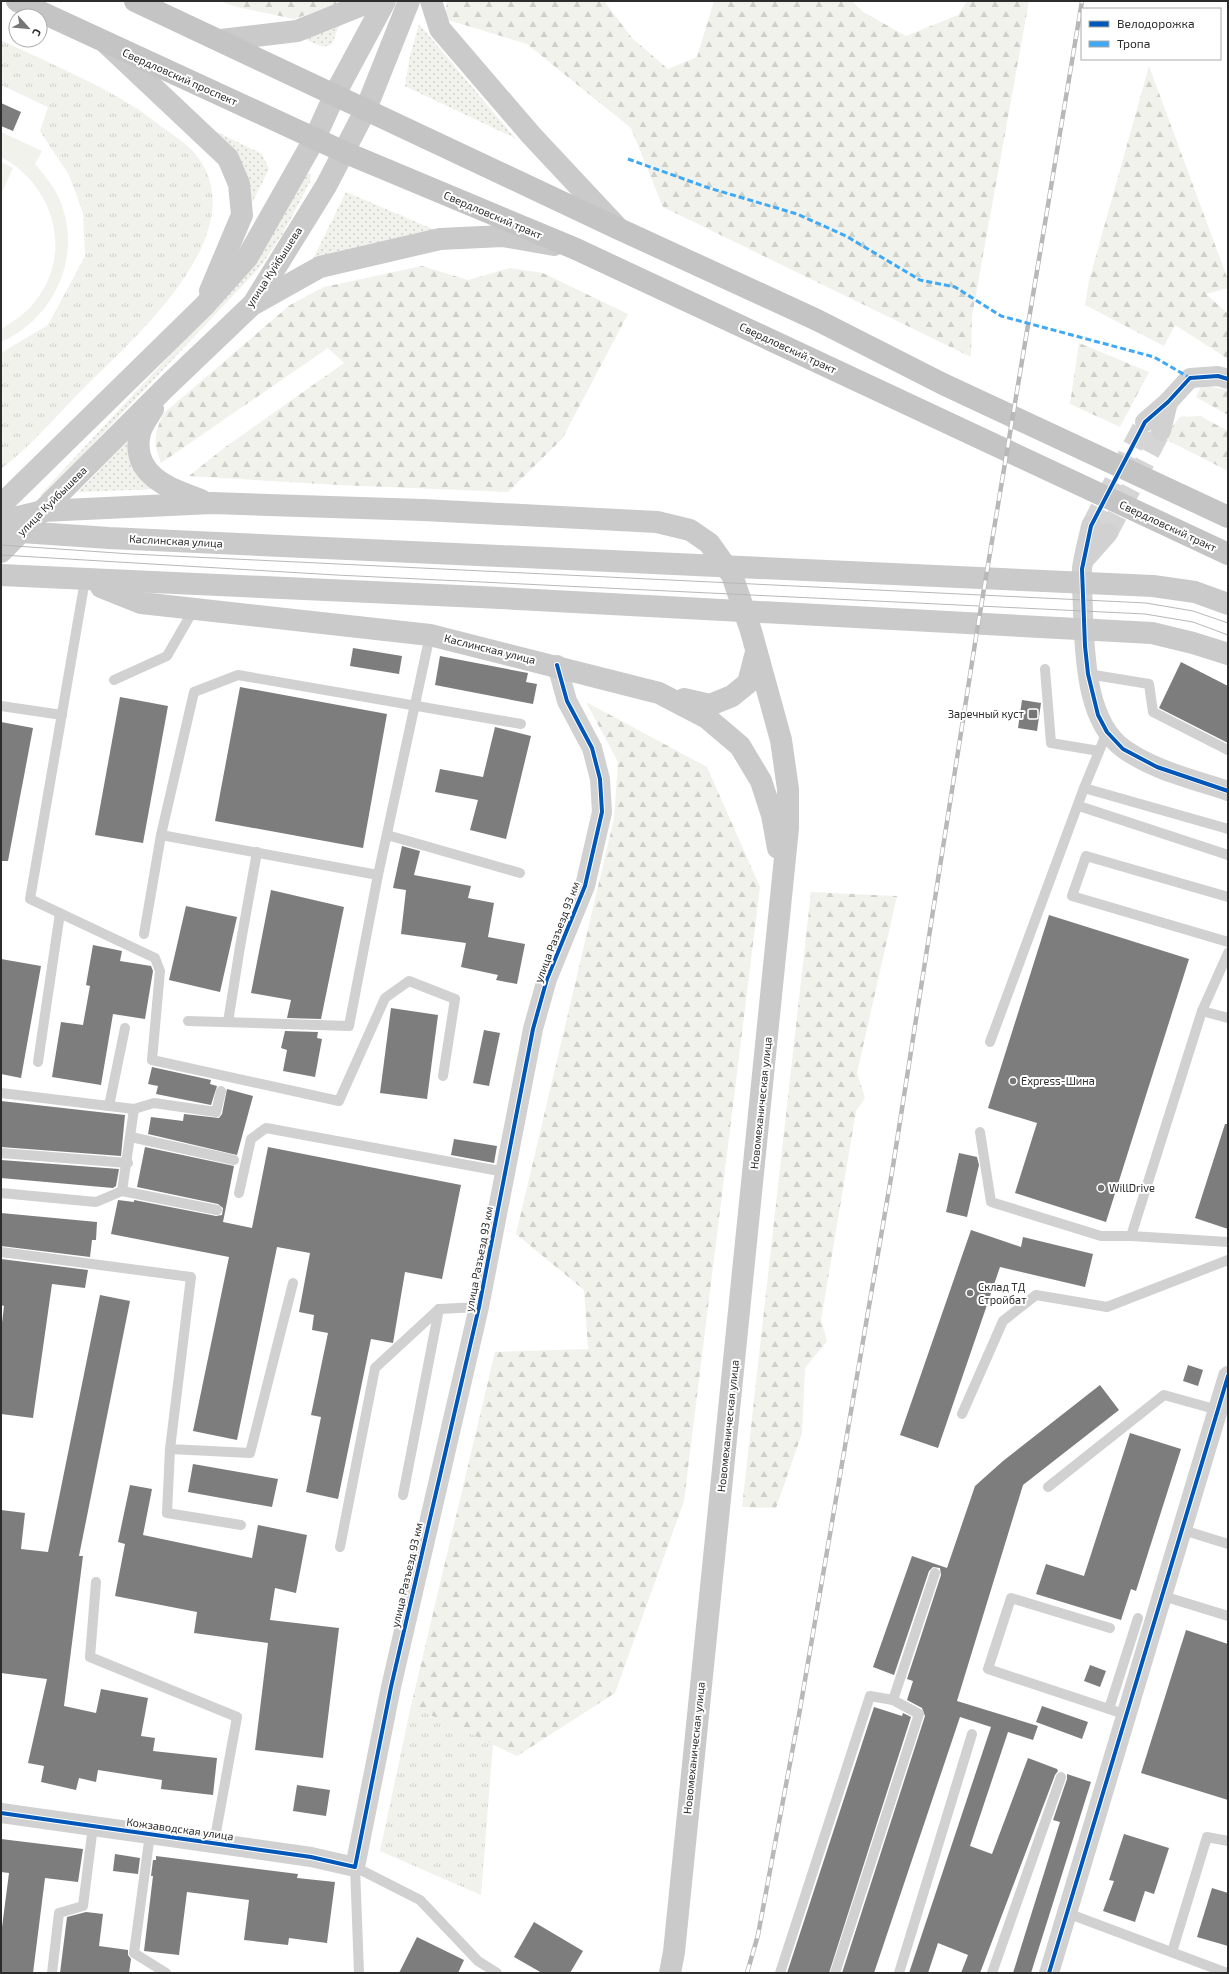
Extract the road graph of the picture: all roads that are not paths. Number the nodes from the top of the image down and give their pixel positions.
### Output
1 (17, 1) edge
2 (136, 1) edge
3 (372, 1) edge
4 (385, 1) edge
5 (410, 1) edge
6 (431, 1) edge
7 (221, 40) junction
8 (105, 43) junction
9 (335, 94) junction
10 (366, 109) junction
11 (315, 138) junction
12 (344, 152) junction
13 (619, 229) junction
14 (576, 249) junction
15 (253, 304) junction
16 (204, 306) junction
17 (1228, 379) edge
18 (166, 387) junction
19 (1153, 427) tunnel mouth
20 (212, 503) junction
21 (1, 505) edge
22 (43, 511) junction
23 (1228, 517) edge
24 (1, 521) edge
25 (1100, 530) tunnel mouth
26 (11, 531) edge
27 (1, 552) edge
28 (1228, 554) edge
29 (1, 575) edge
30 (85, 580) junction
31 (1228, 604) edge
32 (194, 609) junction
33 (430, 635) junction
34 (756, 652) junction
35 (1228, 654) edge
36 (556, 665) junction
37 (1045, 669) dead end
38 (1088, 674) junction
39 (114, 680) dead end
40 (659, 692) junction
41 (1, 706) edge
42 (415, 707) junction
43 (62, 715) junction
44 (521, 724) dead end
45 (1107, 732) junction
46 (1228, 750) edge
47 (1099, 751) junction
48 (1084, 788) junction
49 (1228, 791) edge
50 (1079, 806) junction
51 (1228, 829) edge
52 (161, 835) junction
53 (387, 836) junction
54 (256, 852) junction
55 (1228, 855) edge
56 (520, 873) dead end
57 (378, 875) junction
58 (784, 878) junction
59 (1228, 897) edge
60 (60, 914) junction
61 (144, 934) dead end
62 (1228, 942) edge
63 (1228, 953) edge
64 (1202, 1012) junction
65 (1228, 1018) edge
66 (188, 1021) dead end
67 (228, 1022) junction
68 (126, 1028) dead end
69 (990, 1042) dead end
70 (38, 1062) dead end
71 (443, 1076) dead end
72 (221, 1091) dead end
73 (1, 1093) edge
74 (110, 1106) junction
75 (134, 1110) junction
76 (980, 1132) dead end
77 (131, 1137) junction
78 (1, 1153) edge
79 (234, 1160) dead end
80 (128, 1163) junction
81 (505, 1172) junction
82 (122, 1191) junction
83 (1, 1193) edge
84 (239, 1193) dead end
85 (217, 1210) dead end
86 (1130, 1236) junction
87 (1228, 1242) edge
88 (1, 1252) edge
89 (1228, 1260) edge
90 (293, 1283) dead end
91 (479, 1307) junction
92 (439, 1309) junction
93 (1228, 1376) edge
94 (1218, 1410) junction
95 (962, 1414) dead end
96 (170, 1449) junction
97 (1048, 1487) dead end
98 (402, 1495) dead end
99 (241, 1525) dead end
100 (1183, 1530) junction
101 (1228, 1544) edge
102 (340, 1547) dead end
103 (935, 1573) dead end
104 (96, 1582) dead end
105 (1163, 1596) junction
106 (1228, 1616) edge
107 (1138, 1618) dead end
108 (1110, 1628) dead end
109 (894, 1700) junction
110 (1109, 1709) junction
111 (1127, 1715) junction
112 (972, 1734) dead end
113 (1061, 1777) dead end
114 (1, 1813) edge
115 (93, 1826) junction
116 (150, 1834) junction
117 (1228, 1841) edge
118 (214, 1843) junction
119 (355, 1867) junction
120 (1067, 1913) junction
121 (1172, 1952) junction
122 (52, 1973) edge
123 (166, 1973) edge
124 (359, 1973) edge
125 (497, 1973) edge
126 (670, 1973) edge
127 (780, 1973) edge
128 (835, 1973) edge
129 (899, 1973) edge
130 (992, 1973) edge
131 (1049, 1973) edge
132 (1228, 1973) edge

1 - 8 main road, Свердловский проспект
2 - 7 main road
3 - 7 main road
4 - 9 main road
5 - 10 main road, улица Куйбышева
6 - 13 main road
7 - 9 main road
8 - 11 main road, Свердловский проспект
8 - 16 main road
9 - 10 main road
9 - 11 main road
10 - 12 main road, улица Куйбышева
10 - 13 main road
11 - 12 main road, Свердловский проспект
11 - 16 main road
12 - 14 main road, Свердловский тракт
12 - 15 main road, улица Куйбышева
13 - 23 main road
14 - 15 main road
14 - 28 main road, Свердловский тракт
15 - 18 main road, улица Куйбышева
16 - 21 main road
17 - 19 street
18 - 20 main road
18 - 22 main road, улица Куйбышева
20 - 22 main road
20 - 34 main road, Новомеханическая улица
22 - 24 main road
22 - 26 main road, улица Куйбышева
25 - 38 street
26 - 27 main road, улица Куйбышева
26 - 31 main road, Каслинская улица
29 - 30 main road
30 - 32 main road, Каслинская улица
30 - 35 main road
30 - 43 lane
32 - 33 main road, Каслинская улица
32 - 39 lane
33 - 36 main road, Каслинская улица
33 - 42 lane
34 - 40 main road
34 - 58 main road, Новомеханическая улица
36 - 40 main road, Каслинская улица
36 - 81 street, улица Разъезд 93 км
37 - 47 lane
38 - 45 street
38 - 46 lane
40 - 58 main road, Каслинская улица
41 - 43 lane
42 - 44 lane
42 - 52 lane
42 - 53 lane
43 - 60 lane
45 - 47 lane
45 - 49 street
47 - 48 lane
48 - 50 lane
48 - 51 lane
50 - 55 lane
50 - 69 lane
52 - 54 lane
52 - 61 lane
53 - 56 lane
53 - 57 lane
54 - 57 lane
54 - 67 lane
57 - 67 lane
58 - 126 main road, Новомеханическая улица
59 - 62 lane
60 - 70 lane
60 - 71 lane
63 - 64 lane
64 - 65 lane
64 - 86 lane
66 - 67 lane
68 - 74 lane
72 - 75 lane
73 - 74 lane
74 - 75 lane
75 - 77 lane
76 - 86 lane
77 - 79 lane
77 - 80 lane
78 - 80 lane
80 - 82 lane
81 - 84 lane
81 - 91 street, улица Разъезд 93 км
82 - 83 lane
82 - 85 lane
86 - 87 lane
88 - 96 lane
89 - 95 lane
90 - 96 lane
91 - 92 lane
91 - 119 street, улица Разъезд 93 км
92 - 98 lane
92 - 102 lane
93 - 94 street
94 - 97 lane
94 - 100 street
96 - 99 lane
100 - 101 lane
100 - 105 street
103 - 109 lane
104 - 118 lane
105 - 106 lane
105 - 111 street
107 - 110 lane
108 - 110 lane
109 - 127 lane
109 - 128 lane
110 - 111 lane
111 - 120 street
112 - 129 lane
113 - 130 lane
114 - 115 street, Кожзаводская улица
115 - 116 street, Кожзаводская улица
115 - 122 lane
116 - 118 street, Кожзаводская улица
116 - 123 lane
117 - 121 lane
118 - 119 street, Кожзаводская улица
119 - 124 lane
119 - 125 lane
120 - 121 lane
120 - 131 street
121 - 132 lane

